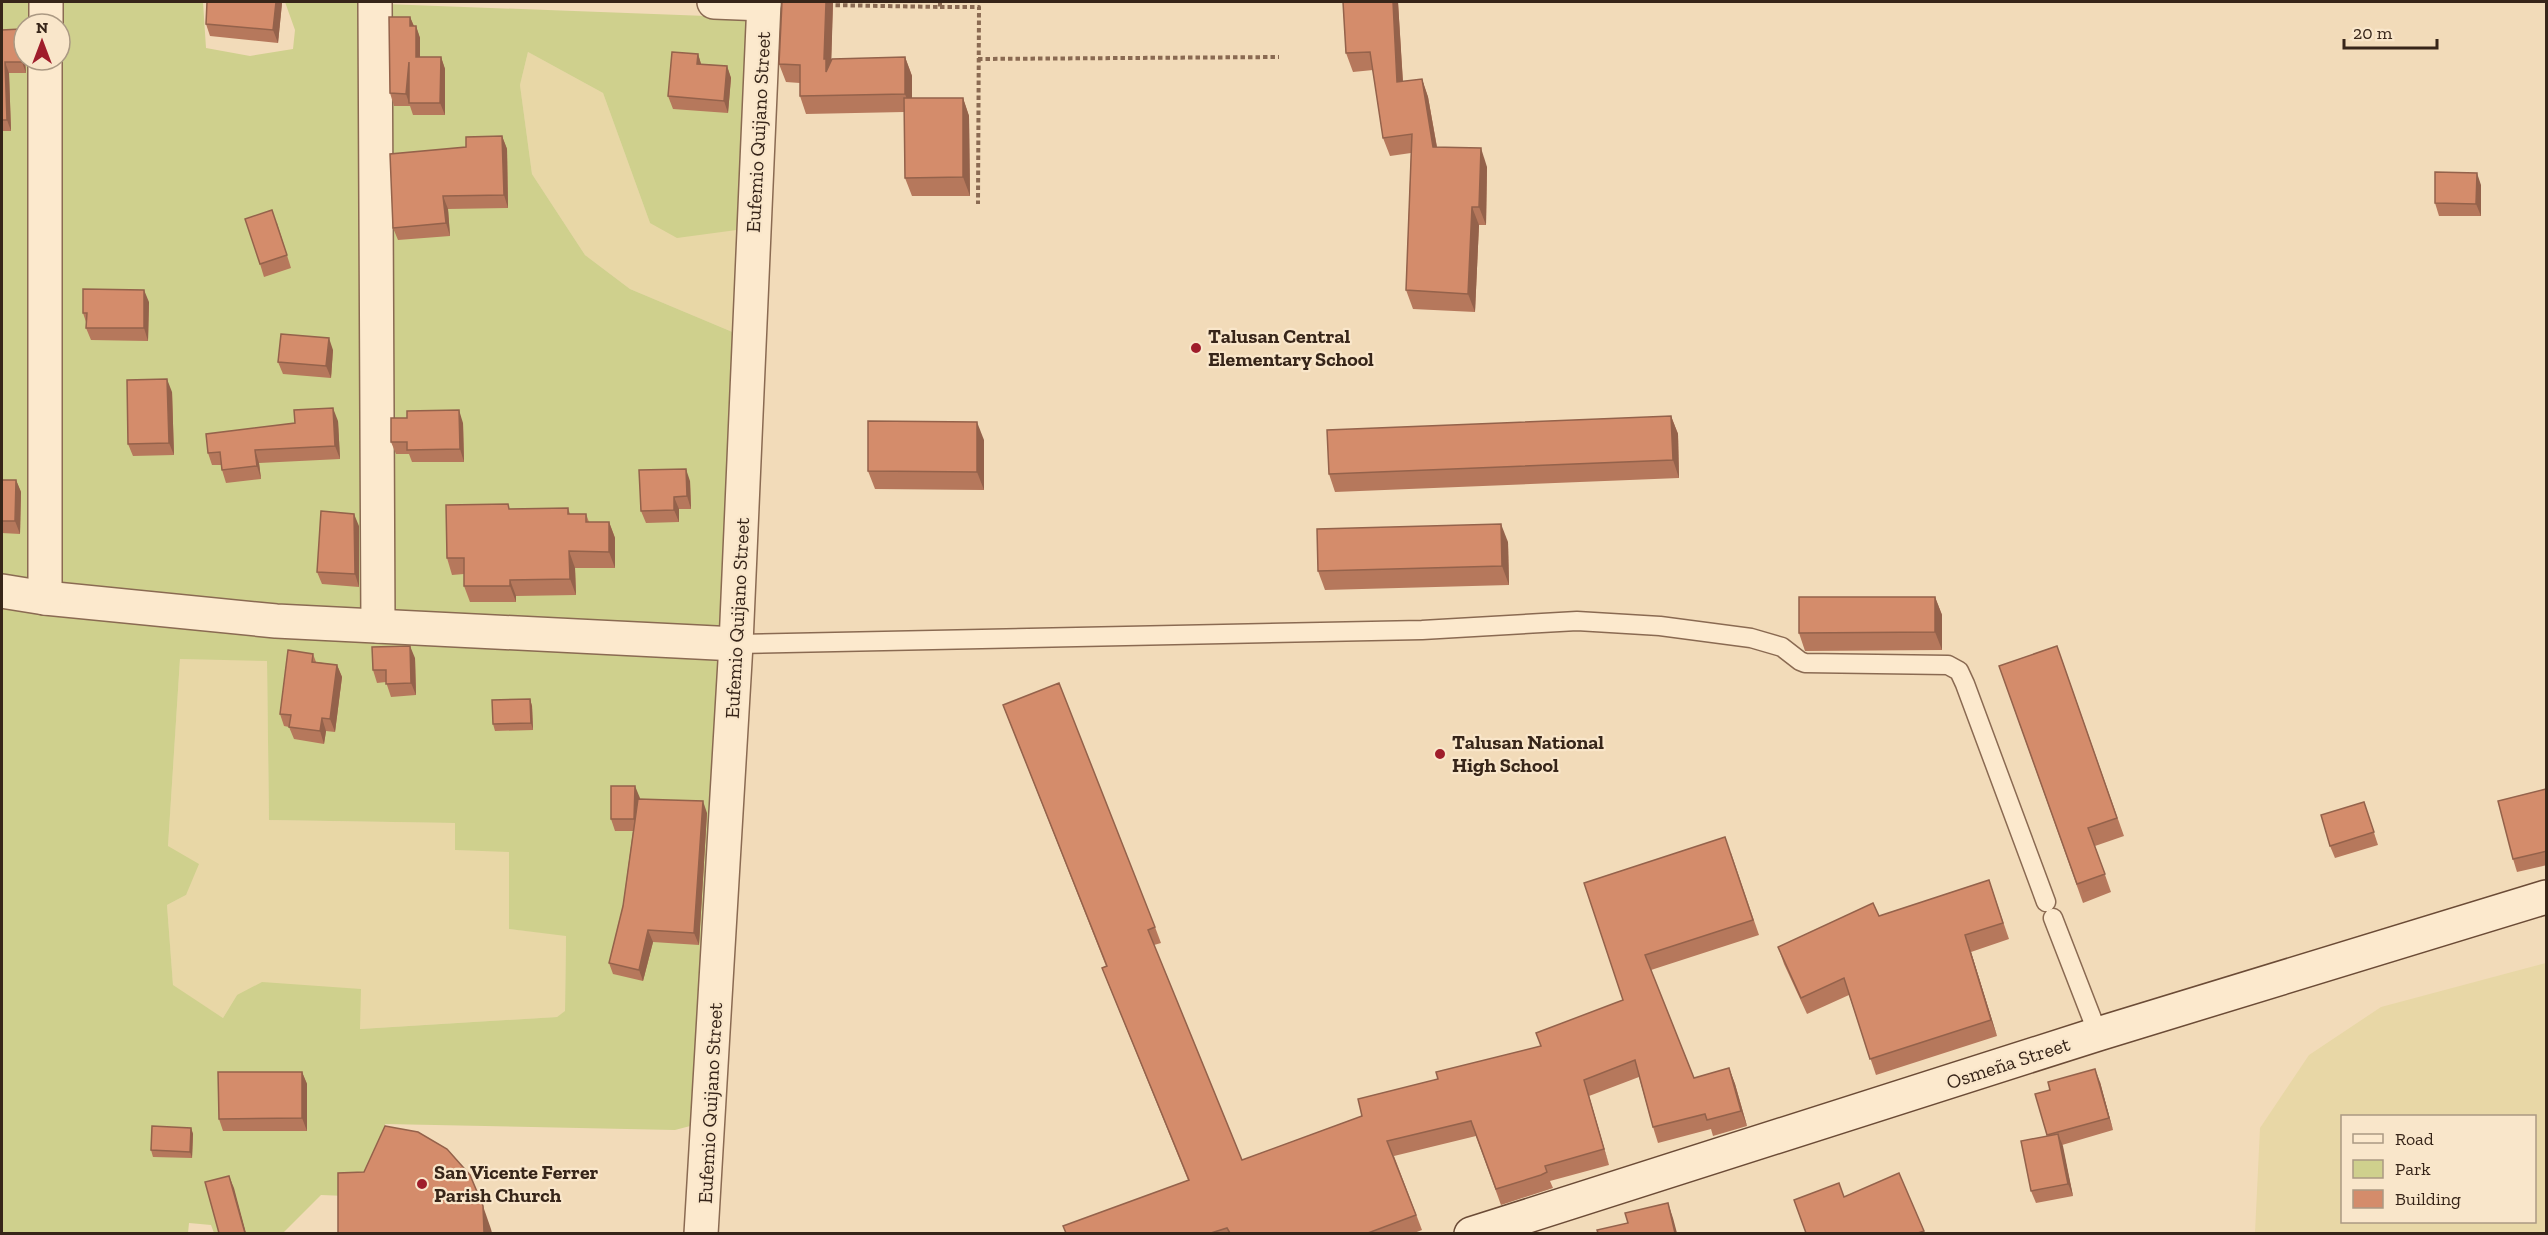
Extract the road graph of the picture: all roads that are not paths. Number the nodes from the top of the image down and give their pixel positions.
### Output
1 (375, 2) edge
2 (714, 2) edge
3 (764, 3) edge
4 (45, 72) edge
5 (2, 591) edge
6 (45, 598) junction
7 (378, 626) junction
8 (736, 644) junction
9 (2547, 897) edge
10 (2097, 1034) junction
11 (702, 1233) edge
12 (1471, 1233) edge

1 - 7 street
2 - 3 street
3 - 8 street, Eufemio Quijano Street
4 - 6 street
5 - 6 street
6 - 7 street
7 - 8 street
8 - 10 lane
8 - 11 street, Eufemio Quijano Street
9 - 10 street, Osmeña Street
10 - 12 street, Osmeña Street

